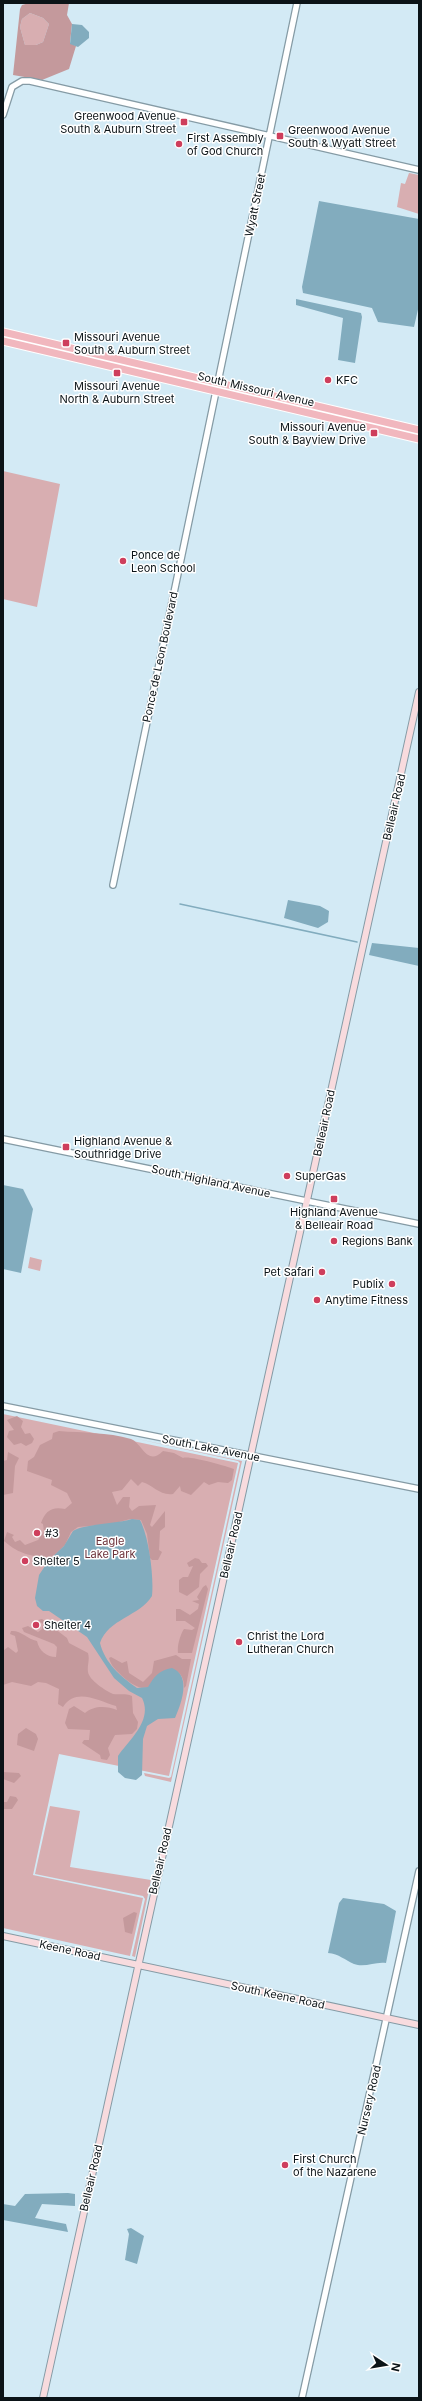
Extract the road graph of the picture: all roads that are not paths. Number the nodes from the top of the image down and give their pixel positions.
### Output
1 (297, 3) edge
2 (3, 114) edge
3 (270, 136) junction
4 (419, 170) edge
5 (3, 332) edge
6 (3, 342) edge
7 (219, 383) junction
8 (216, 391) junction
9 (419, 430) edge
10 (419, 439) edge
11 (419, 692) edge
12 (113, 884) dead end
13 (3, 1138) edge
14 (307, 1201) junction
15 (419, 1224) edge
16 (3, 1406) edge
17 (251, 1455) junction
18 (419, 1489) edge
19 (419, 1871) edge
20 (3, 1936) edge
21 (137, 1964) junction
22 (387, 2018) junction
23 (419, 2025) edge
24 (43, 2398) edge
25 (302, 2398) edge

1 - 3 street, Wyatt Street
2 - 3 street
3 - 4 street
3 - 7 street, Wyatt Street
5 - 7 main road, South Missouri Avenue
6 - 8 main road, South Missouri Avenue
7 - 8 street, Ponce de Leon Boulevard
7 - 9 main road, South Missouri Avenue
8 - 10 main road, South Missouri Avenue
8 - 12 street, Ponce de Leon Boulevard
11 - 14 main road, Belleair Road
13 - 14 street, South Highland Avenue
14 - 15 street, South Highland Avenue
14 - 17 main road, Belleair Road
16 - 17 street, South Lake Avenue
17 - 18 street, South Lake Avenue
17 - 21 main road, Belleair Road
19 - 22 street, Nursery Road
20 - 21 main road, Keene Road
21 - 22 main road, South Keene Road
21 - 24 main road, Belleair Road
22 - 23 main road, South Keene Road
22 - 25 street, Nursery Road

